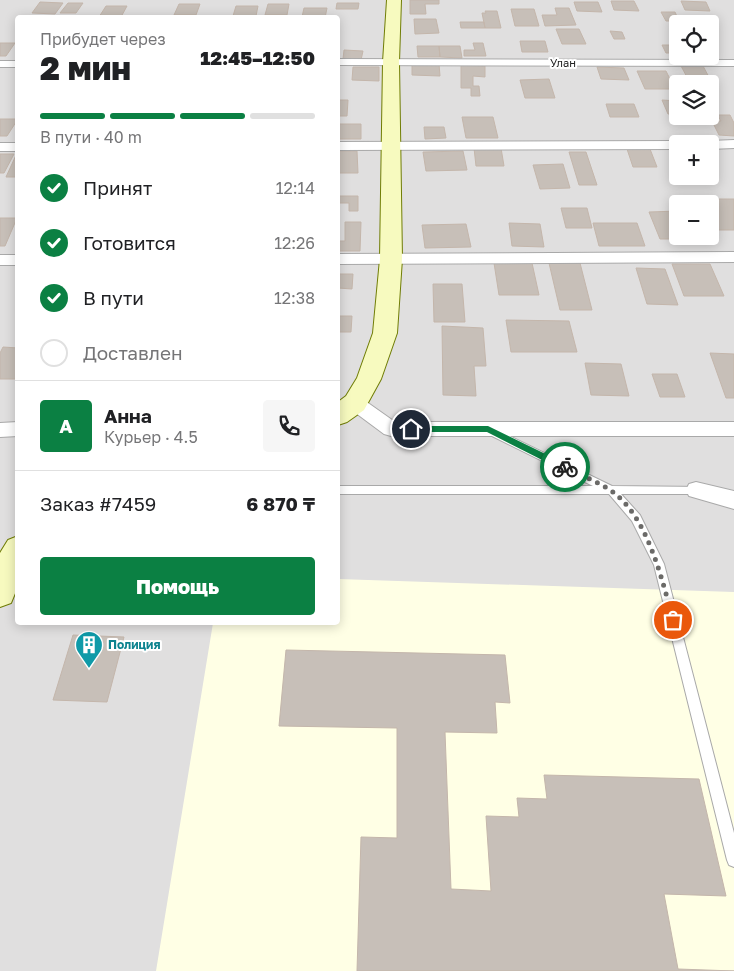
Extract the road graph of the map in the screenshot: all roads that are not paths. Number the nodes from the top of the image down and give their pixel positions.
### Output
1 (394, 0) edge
2 (340, 62) edge
3 (391, 62) junction
4 (734, 63) edge
5 (0, 64) edge
6 (15, 64) edge
7 (719, 144) edge
8 (734, 144) edge
9 (392, 145) junction
10 (669, 145) edge
11 (340, 146) edge
12 (0, 147) edge
13 (15, 147) edge
14 (734, 257) edge
15 (340, 259) edge
16 (391, 259) junction
17 (0, 260) edge
18 (15, 260) edge
19 (355, 403) junction
20 (340, 414) edge
21 (15, 429) edge
22 (488, 429) junction
23 (734, 429) edge
24 (0, 430) edge
25 (340, 490) edge
26 (611, 490) junction
27 (696, 490) junction
28 (734, 490) edge
29 (734, 500) edge
30 (15, 555) edge
31 (2, 582) edge
32 (734, 860) edge

1 - 3 street
2 - 3 street, Улан
3 - 4 street, Улан
3 - 9 street
5 - 6 street
7 - 8 street
9 - 10 street
9 - 11 street
9 - 16 street
12 - 13 street
14 - 16 street
15 - 16 street
16 - 19 street
17 - 18 street
19 - 20 street
19 - 22 street
21 - 24 street
22 - 23 street
22 - 26 lane
25 - 26 lane
26 - 27 lane
26 - 32 lane
27 - 28 lane
27 - 29 street
30 - 31 street

